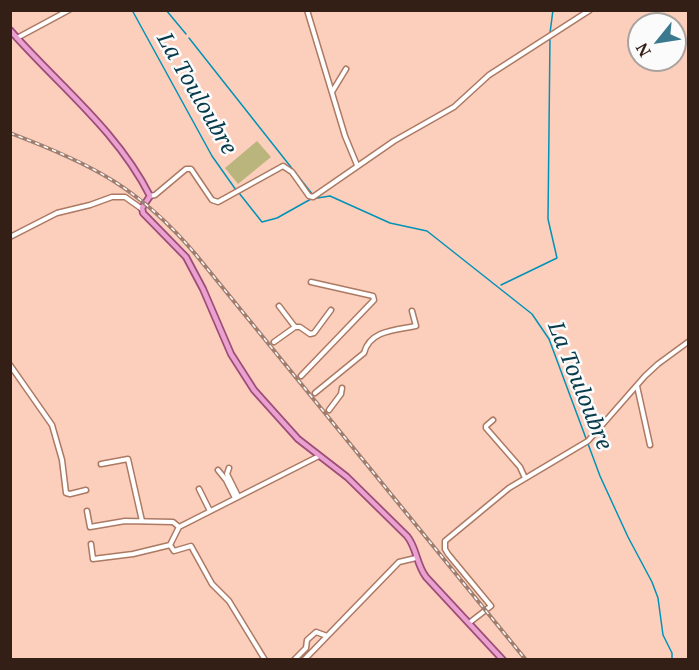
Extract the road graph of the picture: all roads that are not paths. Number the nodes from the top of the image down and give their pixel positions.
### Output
1 (69, 10) edge
2 (307, 10) edge
3 (590, 10) edge
4 (10, 30) edge
5 (17, 38) junction
6 (346, 69) dead end
7 (332, 93) junction
8 (357, 165) junction
9 (150, 196) junction
10 (142, 209) junction
11 (10, 237) edge
12 (310, 282) dead end
13 (279, 306) dead end
14 (331, 310) dead end
15 (412, 311) dead end
16 (295, 327) junction
17 (274, 342) dead end
18 (688, 342) edge
19 (10, 365) edge
20 (301, 376) dead end
21 (637, 386) junction
22 (342, 388) dead end
23 (315, 393) dead end
24 (329, 410) dead end
25 (494, 420) dead end
26 (650, 446) dead end
27 (319, 456) junction
28 (101, 464) dead end
29 (229, 468) dead end
30 (218, 471) dead end
31 (525, 478) junction
32 (199, 489) dead end
33 (86, 490) dead end
34 (237, 497) junction
35 (87, 511) dead end
36 (210, 511) junction
37 (142, 521) junction
38 (179, 527) junction
39 (91, 544) dead end
40 (170, 545) junction
41 (416, 558) junction
42 (469, 623) junction
43 (327, 636) junction
44 (265, 660) edge
45 (294, 660) edge
46 (304, 660) edge
47 (503, 660) edge

1 - 5 street
2 - 7 street
3 - 8 street
4 - 5 main road
5 - 9 main road
6 - 7 street
7 - 8 street
8 - 9 street
9 - 10 main road
10 - 11 street
10 - 27 main road
12 - 20 street
13 - 16 street
14 - 16 street
15 - 23 street
16 - 17 street
18 - 21 street
19 - 33 street
21 - 26 street
21 - 31 street
22 - 24 street
25 - 31 street
27 - 34 street
27 - 41 main road
28 - 37 street
29 - 34 street
30 - 34 street
31 - 42 street
32 - 36 street
34 - 36 street
35 - 37 street
36 - 38 street
37 - 38 street
38 - 40 street
39 - 40 street
40 - 44 street
41 - 42 main road
41 - 43 street
42 - 47 main road
43 - 45 street
43 - 46 street

